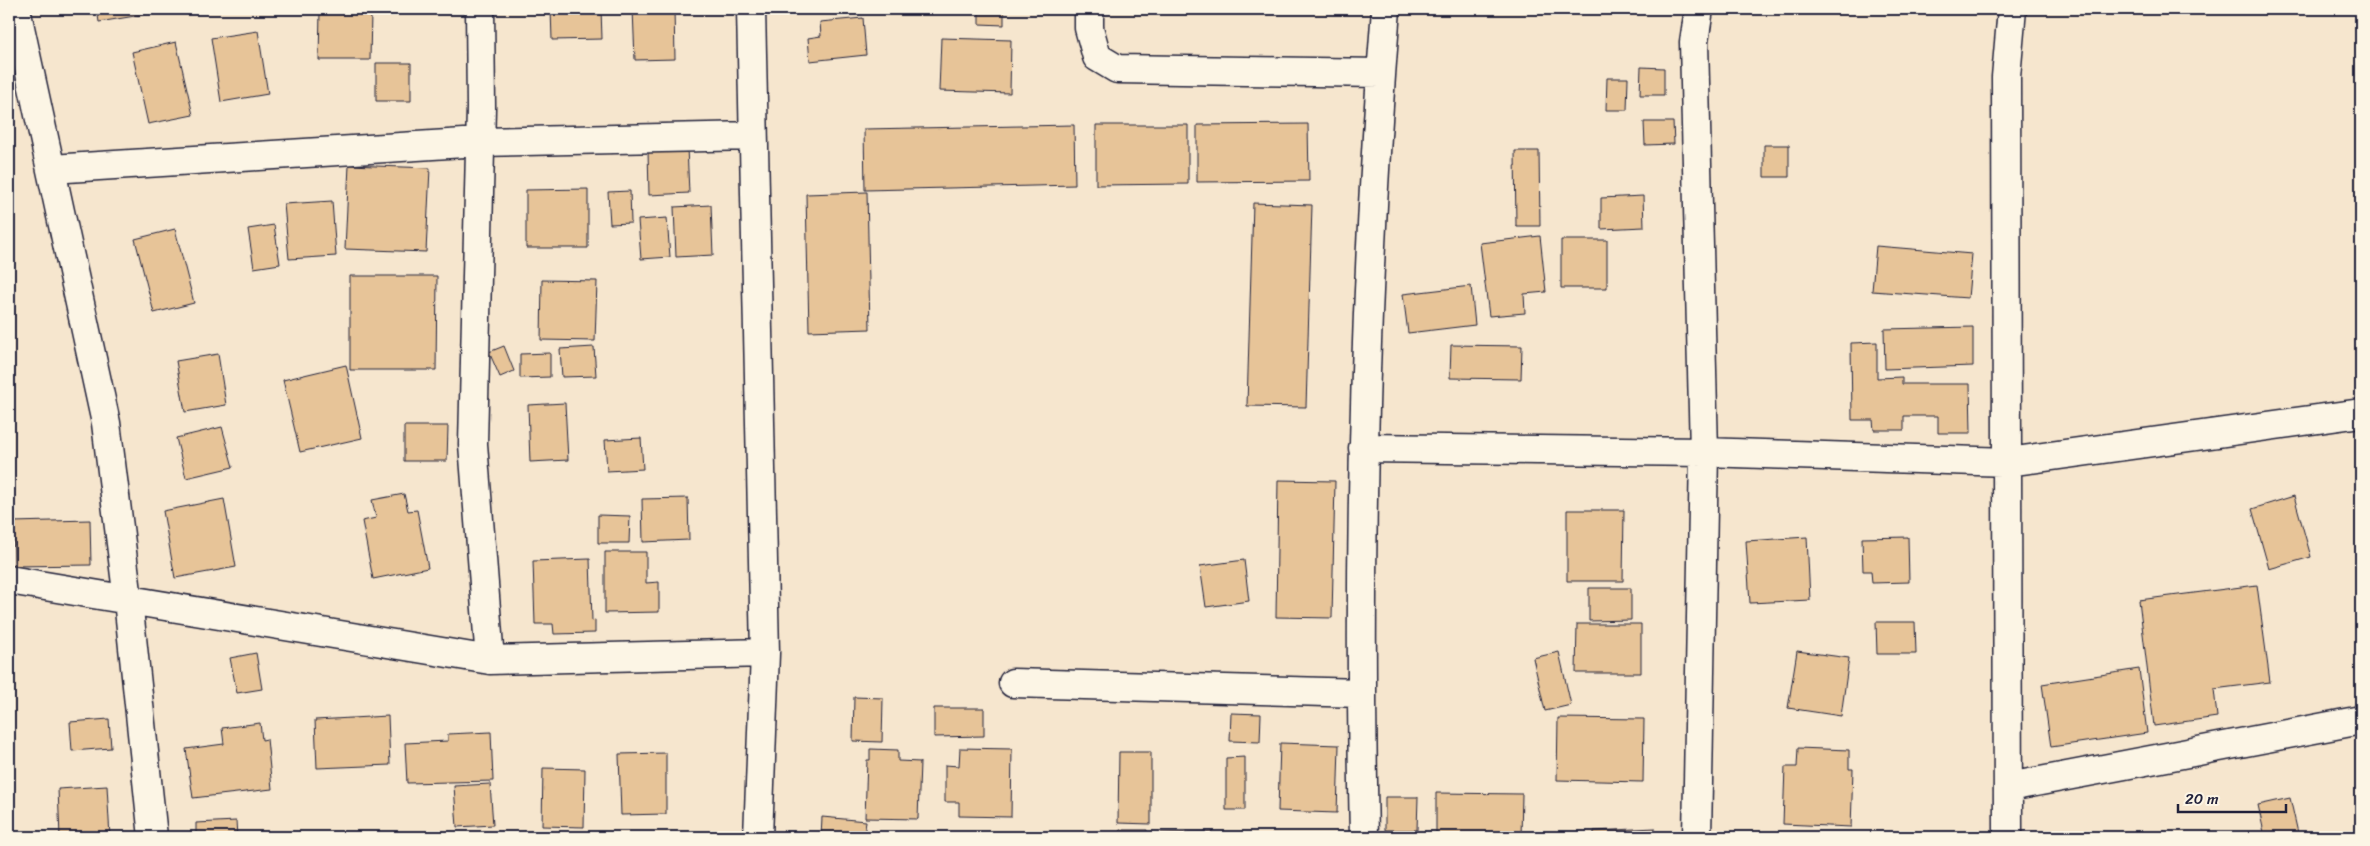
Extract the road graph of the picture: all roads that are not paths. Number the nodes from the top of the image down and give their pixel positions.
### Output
1 (16, 9) edge
2 (480, 9) edge
3 (751, 9) edge
4 (1089, 9) edge
5 (1386, 9) edge
6 (1699, 9) edge
7 (2012, 9) edge
8 (1381, 73) junction
9 (754, 136) junction
10 (480, 142) junction
11 (51, 169) junction
12 (2361, 413) edge
13 (1363, 448) junction
14 (1704, 452) junction
15 (2008, 462) junction
16 (9, 580) edge
17 (128, 600) junction
18 (765, 653) junction
19 (490, 660) junction
20 (1013, 683) dead end
21 (1361, 693) junction
22 (2361, 720) edge
23 (2009, 787) junction
24 (153, 837) edge
25 (758, 837) edge
26 (1364, 837) edge
27 (1697, 837) edge
28 (2008, 837) edge

1 - 11 street
2 - 10 street
3 - 9 street
4 - 8 street
5 - 8 street
6 - 14 street
7 - 15 street
8 - 13 street
9 - 10 street
9 - 18 street
10 - 11 street
10 - 19 street
11 - 17 street
12 - 15 street
13 - 14 street
13 - 21 street
14 - 15 street
14 - 27 street
15 - 23 street
16 - 17 street
17 - 19 street
17 - 24 street
18 - 19 street
18 - 25 street
20 - 21 street
21 - 26 street
22 - 23 street
23 - 28 street

